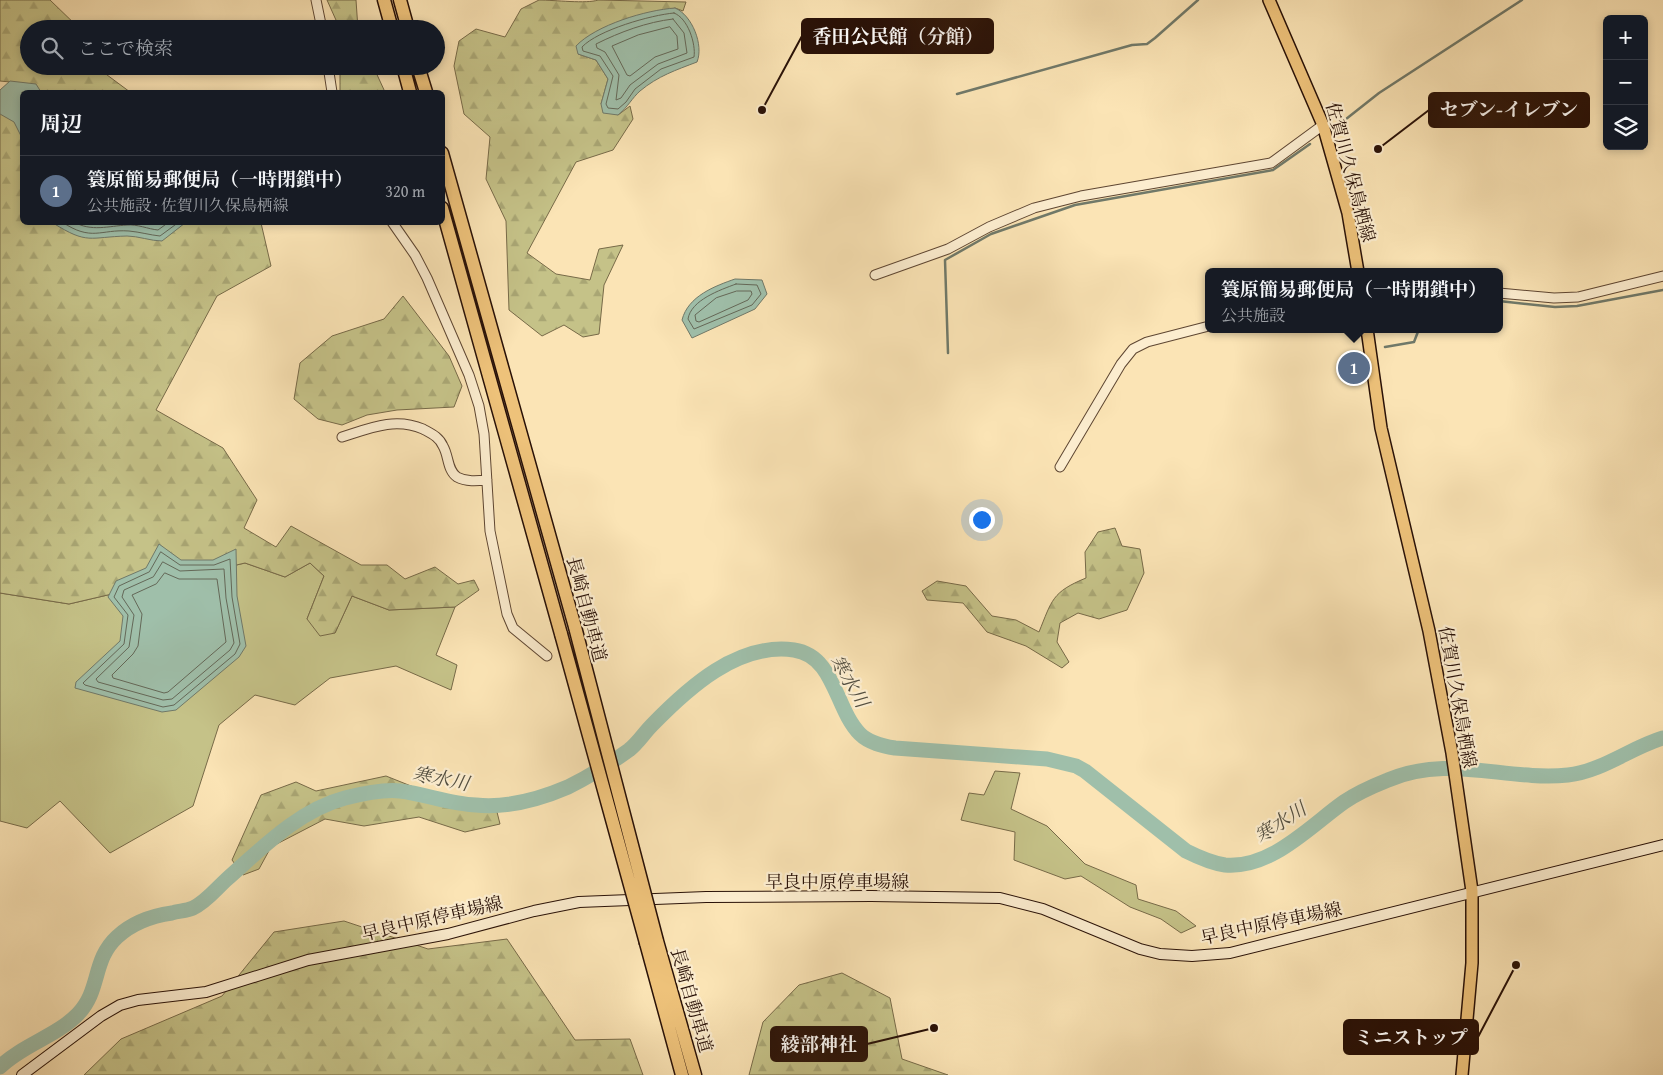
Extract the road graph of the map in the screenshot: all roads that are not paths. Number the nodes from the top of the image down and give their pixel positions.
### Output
1 (316, 0) edge
2 (384, 0) edge
3 (400, 0) edge
4 (1269, 0) edge
5 (320, 20) edge
6 (390, 20) edge
7 (406, 20) edge
8 (329, 75) edge
9 (405, 75) edge
10 (421, 75) edge
11 (332, 90) edge
12 (409, 90) edge
13 (425, 90) edge
14 (1323, 125) junction
15 (445, 164) edge
16 (445, 219) edge
17 (394, 225) edge
18 (1357, 268) edge
19 (875, 274) dead end
20 (1663, 276) edge
21 (1503, 293) edge
22 (1205, 327) edge
23 (1368, 333) edge
24 (342, 437) dead end
25 (1060, 467) dead end
26 (487, 480) junction
27 (547, 656) dead end
28 (1663, 845) edge
29 (1472, 891) junction
30 (652, 942) junction
31 (22, 1075) edge
32 (682, 1075) edge
33 (695, 1075) edge
34 (1462, 1075) edge

1 - 5 street
2 - 6 highway
3 - 7 highway
4 - 14 main road, 佐賀川久保鳥栖線
8 - 11 street
9 - 12 highway
10 - 13 highway
14 - 18 main road, 佐賀川久保鳥栖線
14 - 19 street
15 - 30 highway, 長崎自動車道, bridge
16 - 30 highway, 長崎自動車道, bridge
17 - 26 street
20 - 21 street
22 - 25 street
23 - 29 main road, 佐賀川久保鳥栖線
24 - 26 street
26 - 27 street
28 - 29 main road, 早良中原停車場線
29 - 31 main road, 早良中原停車場線
29 - 34 main road, 佐賀川久保鳥栖線
30 - 32 highway, 長崎自動車道
30 - 33 highway, 長崎自動車道

